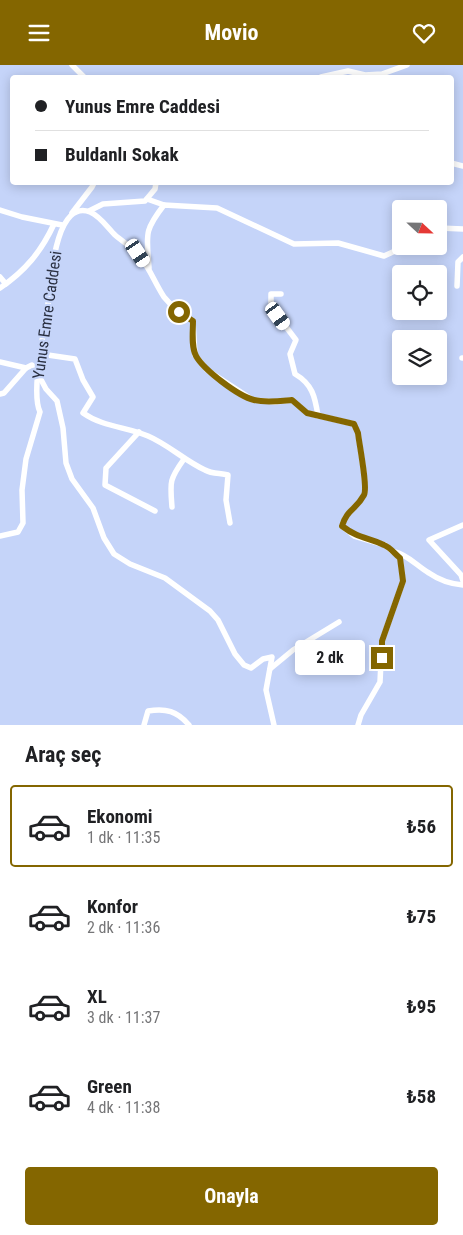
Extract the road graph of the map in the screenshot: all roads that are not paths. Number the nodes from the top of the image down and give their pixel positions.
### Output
1 (72, 65) edge
2 (406, 65) edge
3 (82, 75) edge
4 (330, 75) edge
5 (366, 75) edge
6 (376, 75) edge
7 (93, 185) edge
8 (156, 185) edge
9 (147, 199) junction
10 (164, 205) junction
11 (0, 210) edge
12 (89, 211) junction
13 (68, 217) junction
14 (54, 224) junction
15 (62, 225) junction
16 (448, 228) edge
17 (463, 229) edge
18 (392, 252) edge
19 (463, 257) edge
20 (150, 271) junction
21 (0, 277) edge
22 (6, 284) junction
23 (456, 286) dead end
24 (0, 288) edge
25 (281, 294) dead end
26 (40, 354) junction
27 (0, 362) edge
28 (26, 368) junction
29 (38, 372) junction
30 (0, 394) edge
31 (318, 415) junction
32 (139, 432) junction
33 (184, 459) junction
34 (172, 507) dead end
35 (155, 511) dead end
36 (230, 523) dead end
37 (463, 525) edge
38 (0, 536) edge
39 (392, 551) junction
40 (463, 581) edge
41 (463, 585) edge
42 (339, 622) dead end
43 (270, 669) junction
44 (144, 725) edge
45 (189, 725) edge
46 (274, 725) edge
47 (358, 725) edge

1 - 3 street
2 - 6 street
4 - 5 street
7 - 13 street, Yunus Emre Caddesi
8 - 9 street
9 - 10 street
9 - 12 street
10 - 18 street
10 - 20 street
11 - 14 street
12 - 13 street
12 - 20 street
13 - 15 street, Yunus Emre Caddesi
14 - 15 street
14 - 22 street
15 - 26 street, Yunus Emre Caddesi
16 - 17 street
19 - 23 street
20 - 31 street
21 - 22 street
22 - 24 street
25 - 31 street
26 - 29 street, Yunus Emre Caddesi
26 - 32 street
27 - 28 street
28 - 29 street
28 - 30 street
29 - 38 street, Yunus Emre Caddesi
29 - 43 street
31 - 39 street
32 - 33 street
32 - 35 street
33 - 34 street
33 - 36 street
37 - 40 street
39 - 41 street
39 - 47 street
42 - 43 street
43 - 46 street
44 - 45 street

